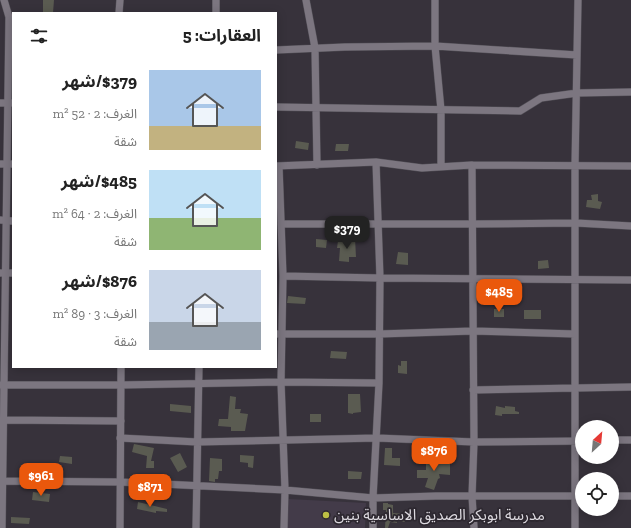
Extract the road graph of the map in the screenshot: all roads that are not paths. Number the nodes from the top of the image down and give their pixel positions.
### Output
1 (4, 0) edge
2 (120, 0) edge
3 (216, 0) edge
4 (306, 0) edge
5 (435, 0) edge
6 (578, 0) edge
7 (119, 12) edge
8 (216, 12) edge
9 (0, 45) edge
10 (11, 45) edge
11 (435, 46) junction
12 (315, 48) junction
13 (277, 50) edge
14 (577, 55) junction
15 (631, 92) edge
16 (577, 93) junction
17 (7, 103) edge
18 (277, 107) edge
19 (316, 108) junction
20 (441, 110) junction
21 (376, 162) junction
22 (7, 164) edge
23 (317, 165) junction
24 (472, 165) junction
25 (278, 166) edge
26 (575, 166) junction
27 (631, 166) edge
28 (441, 167) junction
29 (6, 220) edge
30 (576, 223) junction
31 (281, 224) junction
32 (378, 224) junction
33 (473, 224) junction
34 (631, 226) edge
35 (6, 273) edge
36 (283, 276) junction
37 (380, 278) junction
38 (473, 278) junction
39 (576, 280) junction
40 (631, 280) edge
41 (2, 331) edge
42 (473, 331) junction
43 (279, 334) edge
44 (379, 334) junction
45 (575, 334) junction
46 (122, 368) edge
47 (198, 368) edge
48 (282, 382) junction
49 (378, 383) junction
50 (199, 384) junction
51 (2, 385) edge
52 (121, 385) junction
53 (631, 387) edge
54 (574, 388) junction
55 (473, 390) junction
56 (3, 420) junction
57 (577, 420) edge
58 (121, 421) junction
59 (120, 438) junction
60 (377, 438) junction
61 (284, 440) junction
62 (619, 440) edge
63 (631, 440) edge
64 (575, 441) edge
65 (197, 442) junction
66 (474, 442) junction
67 (1, 481) edge
68 (120, 482) junction
69 (196, 486) junction
70 (285, 490) junction
71 (472, 496) junction
72 (575, 496) edge
73 (619, 496) edge
74 (631, 496) edge
75 (373, 498) junction
76 (576, 516) edge
77 (2, 528) edge
78 (120, 528) edge
79 (196, 528) edge
80 (284, 528) edge
81 (373, 528) edge
82 (474, 528) edge
83 (575, 528) edge

1 - 10 street
2 - 7 street
3 - 8 street
4 - 12 street
5 - 11 street
6 - 14 street
9 - 10 street
10 - 17 street
11 - 12 street
11 - 14 street
11 - 20 street
12 - 13 street
12 - 19 street
14 - 16 street
15 - 16 street
16 - 20 street
16 - 26 street
17 - 22 street
18 - 19 street
19 - 20 street
19 - 23 street
20 - 28 street
21 - 23 street
21 - 28 street
21 - 32 street
22 - 29 street
23 - 25 street
24 - 26 street
24 - 28 street
24 - 33 street
25 - 31 street
26 - 27 street
26 - 30 street
29 - 35 street
30 - 33 street
30 - 34 street
30 - 39 street
31 - 32 street
31 - 36 street
32 - 33 street
32 - 37 street
33 - 38 street
35 - 41 street
36 - 37 street
36 - 43 street
37 - 38 street
37 - 44 street
38 - 39 street
38 - 42 street
39 - 40 street
39 - 45 street
41 - 51 street
42 - 44 street
42 - 45 street
42 - 55 street
43 - 44 street
43 - 48 street
44 - 49 street
45 - 54 street
46 - 52 street
47 - 50 street
48 - 49 street
48 - 50 street
48 - 61 street
49 - 60 street
50 - 52 street
50 - 65 street
51 - 52 street
51 - 56 street
52 - 58 street
53 - 54 street
54 - 55 street
54 - 57 street
55 - 66 street
56 - 58 street
56 - 67 street
58 - 59 street
59 - 65 street
59 - 68 street
60 - 61 street
60 - 66 street
60 - 75 street
61 - 65 street
61 - 70 street
62 - 63 street
64 - 66 street
65 - 69 street
66 - 71 street
67 - 68 street
67 - 77 street
68 - 69 street
68 - 78 street
69 - 70 street
69 - 79 street
70 - 75 street
70 - 80 street
71 - 72 street
71 - 75 street
71 - 82 street
73 - 74 street
75 - 81 street
76 - 83 street

